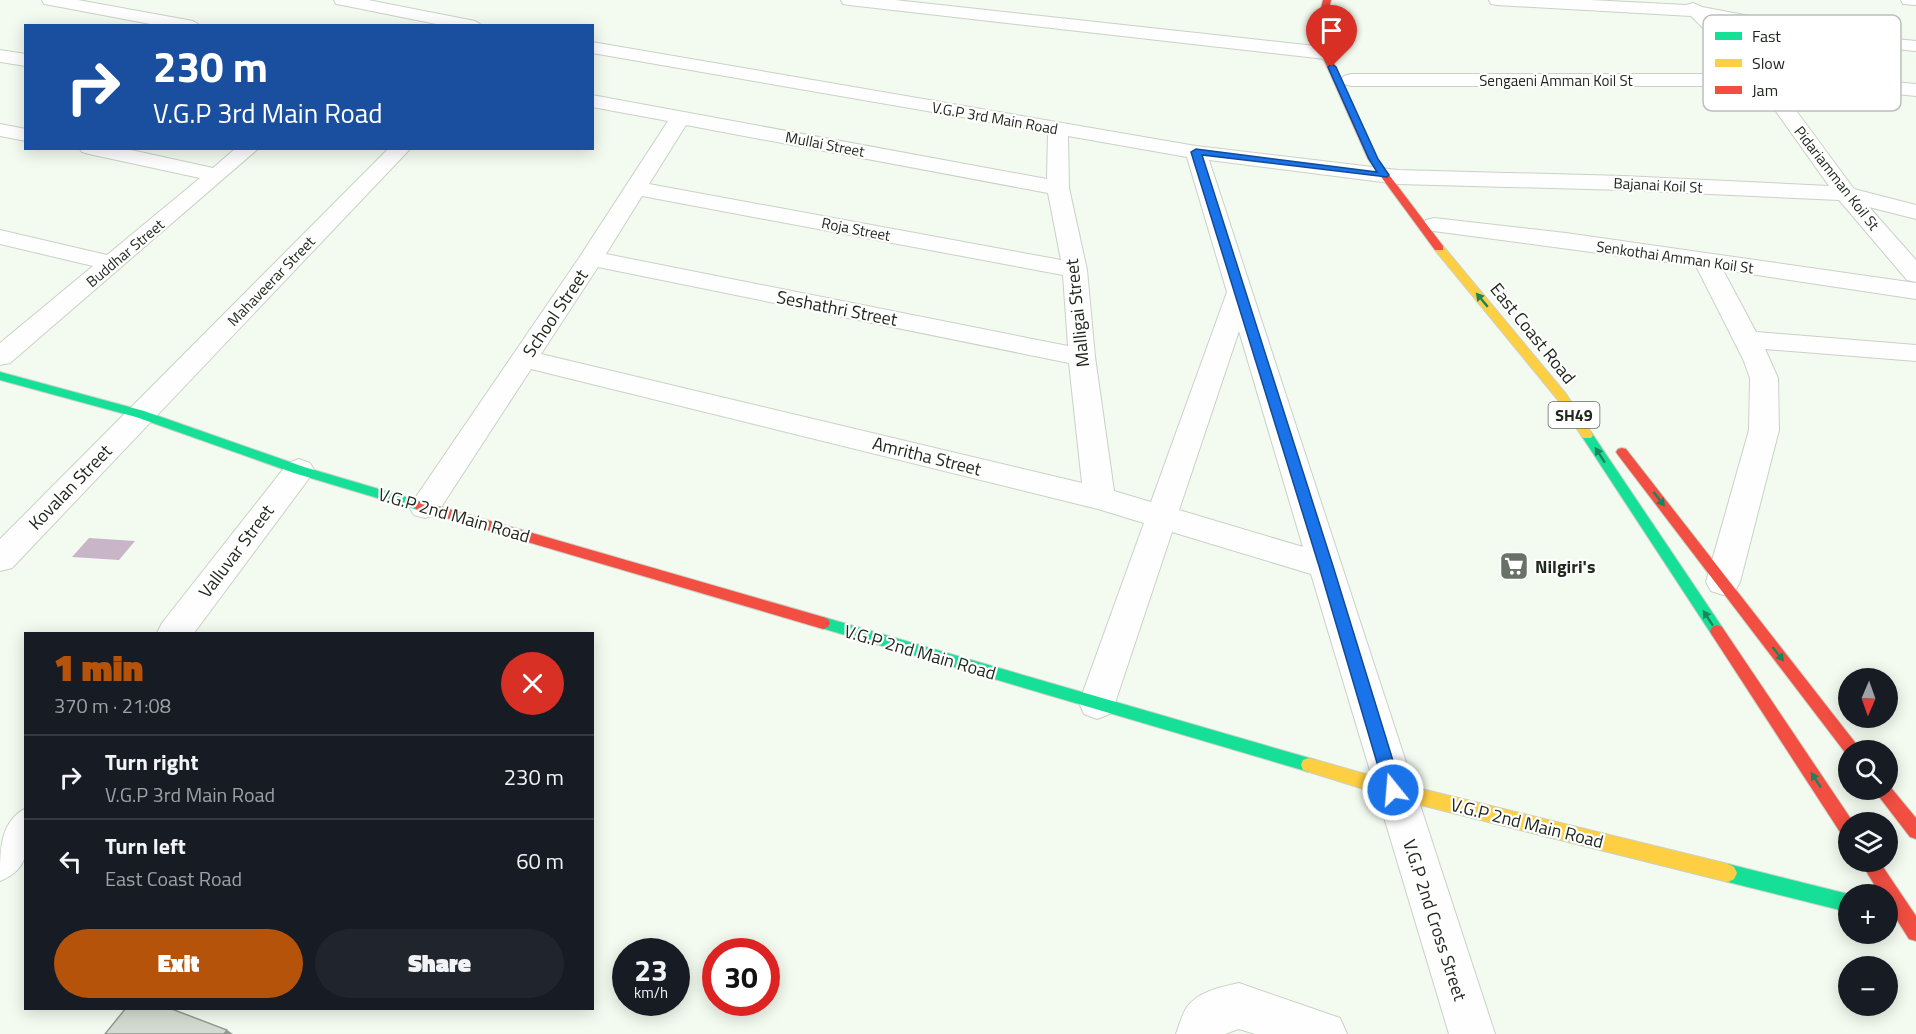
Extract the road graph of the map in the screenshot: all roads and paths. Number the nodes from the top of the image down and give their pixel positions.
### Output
1 (50, 0) edge
2 (342, 0) edge
3 (849, 0) edge
4 (1326, 0) edge
5 (1497, 0) edge
6 (1909, 0) edge
7 (1916, 0) edge
8 (1692, 6) edge
9 (1730, 15) edge
10 (1703, 17) edge
11 (182, 24) edge
12 (465, 24) edge
13 (1901, 45) edge
14 (1916, 46) edge
15 (594, 47) edge
16 (1325, 54) junction
17 (0, 56) edge
18 (24, 60) edge
19 (1348, 72) joint
20 (1703, 77) edge
21 (1901, 89) edge
22 (1916, 90) edge
23 (594, 100) edge
24 (1785, 111) edge
25 (681, 117) junction
26 (1058, 129) junction
27 (0, 130) edge
28 (24, 135) edge
29 (98, 150) edge
30 (247, 150) edge
31 (399, 150) edge
32 (1196, 152) junction
33 (217, 175) junction
34 (1391, 176) junction
35 (637, 188) junction
36 (1058, 188) junction
37 (1846, 194) junction
38 (1916, 212) edge
39 (1434, 225) junction
40 (0, 237) edge
41 (591, 258) junction
42 (1706, 262) junction
43 (112, 263) junction
44 (1075, 270) junction
45 (1916, 275) edge
46 (1240, 291) junction
47 (1916, 291) edge
48 (1747, 339) junction
49 (1916, 353) edge
50 (0, 357) edge
51 (1082, 357) junction
52 (525, 359) junction
53 (0, 376) edge
54 (1578, 396) dead end
55 (141, 414) junction
56 (1614, 442) dead end
57 (299, 470) junction
58 (1099, 498) junction
59 (425, 507) junction
60 (1162, 517) junction
61 (0, 559) edge
62 (1326, 566) junction
63 (1723, 582) junction
64 (175, 632) edge
65 (1097, 703) junction
66 (1845, 740) edge
67 (1393, 790) junction
68 (1892, 800) edge
69 (1838, 814) edge
70 (24, 830) edge
71 (1916, 831) edge
72 (0, 861) edge
73 (1876, 872) edge
74 (1838, 901) edge
75 (1906, 920) edge
76 (1199, 1034) edge
77 (1324, 1034) edge
78 (1472, 1034) edge

1 - 11 street
2 - 12 street
3 - 16 street
4 - 16 main road, East Coast Road / SH49
5 - 8 street
6 - 7 street
8 - 9 street
8 - 10 street, Pidariamman Koil St
13 - 14 street
15 - 26 street, V.G.P 3rd Main Road
16 - 34 main road, East Coast Road / SH49
17 - 18 street
19 - 20 street, Sengaeni Amman Koil St
19 - 34 main road, East Coast Road / SH49
21 - 22 street, Sengaeni Amman Koil St
23 - 25 street, Mullai Street
24 - 37 street, Pidariamman Koil St
25 - 35 street, School Street
25 - 36 street, Mullai Street
26 - 32 street, V.G.P 3rd Main Road
26 - 36 street, Malligai Street
27 - 28 street
29 - 33 street
30 - 33 street, Buddhar Street
31 - 55 street, Mahaveerar Street
32 - 34 street, V.G.P 3rd Main Road
32 - 46 street, V.G.P 2nd Cross Street
33 - 43 street, Buddhar Street
34 - 37 street, Bajanai Koil St
34 - 39 main road, East Coast Road / SH49
69 -> 34 main road, East Coast Road / SH49
35 - 41 street, School Street
35 - 44 street, Roja Street
36 - 44 street, Malligai Street
37 - 38 street, Bajanai Koil St
37 - 45 street, Pidariamman Koil St
39 - 42 street, Senkothai Amman Koil St
39 - 54 main road, East Coast Road / SH49
40 - 43 street
41 - 51 street, Seshathri Street
41 - 52 street, School Street
42 - 47 street, Senkothai Amman Koil St
42 - 48 street
43 - 50 street, Buddhar Street
44 - 51 street, Malligai Street
46 - 60 street
46 - 62 street, V.G.P 2nd Cross Street
48 - 49 street
48 - 63 street
51 - 58 street, Malligai Street
52 - 58 street, Amritha Street
52 - 59 street, School Street
53 - 55 main road, V.G.P 2nd Main Road
55 - 57 main road, V.G.P 2nd Main Road
55 - 61 street, Kovalan Street
56 -> 63 main road, SH49
57 - 59 main road, V.G.P 2nd Main Road
57 - 64 street, Valluvar Street
58 - 60 street, Amritha Street
59 - 65 main road, V.G.P 2nd Main Road
60 - 62 street, Amritha Street
60 - 65 street
62 - 67 street, V.G.P 2nd Cross Street
63 -> 66 main road, SH49
65 - 67 main road, V.G.P 2nd Main Road
67 - 74 main road, V.G.P 2nd Main Road
67 - 78 street, V.G.P 2nd Cross Street
68 - 71 main road
70 - 72 street
73 - 75 main road
76 - 77 street

